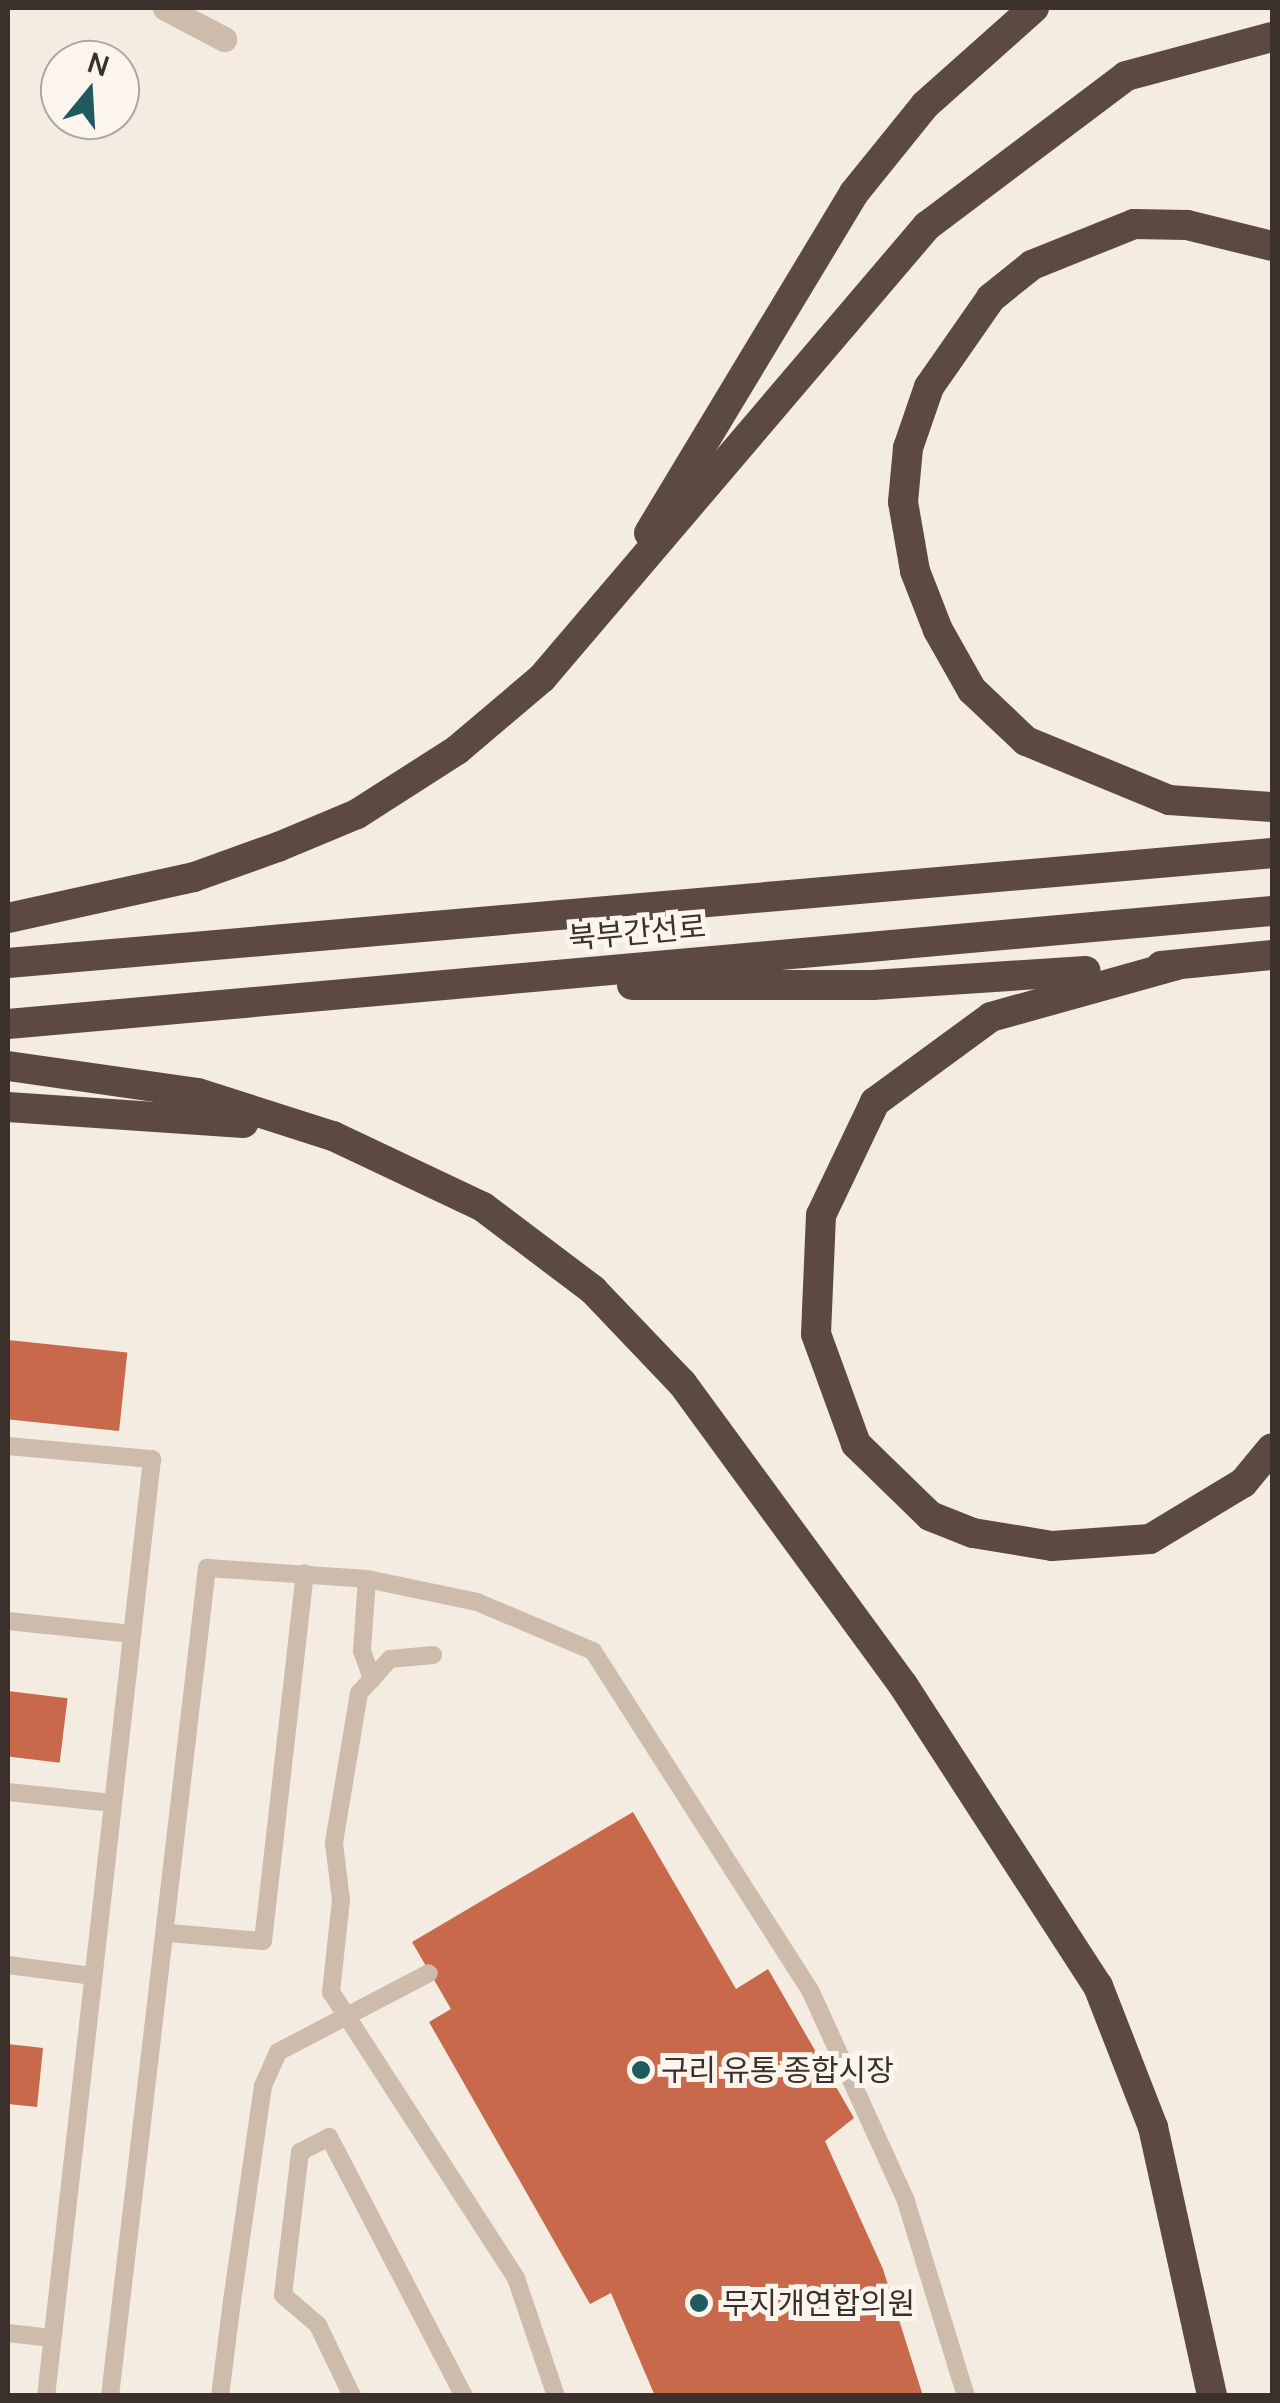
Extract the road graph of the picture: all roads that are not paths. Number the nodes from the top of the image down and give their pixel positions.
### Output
1 (165, 8) edge
2 (1034, 8) edge
3 (1272, 37) edge
4 (224, 40) dead end
5 (1272, 246) edge
6 (629, 570) junction
7 (1272, 806) edge
8 (1272, 853) edge
9 (8, 904) edge
10 (56, 908) junction
11 (1272, 911) edge
12 (8, 918) edge
13 (1272, 955) edge
14 (8, 963) edge
15 (1178, 965) junction
16 (419, 986) junction
17 (8, 1024) edge
18 (8, 1066) edge
19 (8, 1107) edge
20 (332, 1136) junction
21 (8, 1446) edge
22 (1272, 1448) edge
23 (305, 1572) junction
24 (367, 1580) junction
25 (8, 1621) edge
26 (132, 1634) junction
27 (433, 1654) dead end
28 (372, 1678) junction
29 (8, 1792) edge
30 (112, 1803) junction
31 (169, 1934) junction
32 (8, 1966) edge
33 (430, 1973) dead end
34 (93, 1976) junction
35 (8, 2333) edge
36 (52, 2338) junction
37 (46, 2396) edge
38 (110, 2396) edge
39 (220, 2396) edge
40 (352, 2396) edge
41 (464, 2396) edge
42 (556, 2396) edge
43 (966, 2396) edge
44 (1212, 2396) edge

1 - 4 street
2 - 6 highway
3 - 6 highway
5 - 7 highway
6 - 10 highway
8 - 14 highway, 북부간선로
9 - 10 highway
10 - 12 highway
11 - 16 highway, 북부간선로
13 - 15 highway
15 - 16 highway
15 - 22 highway
16 - 17 highway, 북부간선로
18 - 20 highway
19 - 20 highway
20 - 44 highway
21 - 26 lane
23 - 24 lane
23 - 31 lane
23 - 31 lane
24 - 28 lane
24 - 43 lane
25 - 26 lane
26 - 30 lane
27 - 28 lane
28 - 42 lane
29 - 30 lane
30 - 34 lane
31 - 38 lane
32 - 34 lane
33 - 39 lane, bridge
34 - 36 lane
35 - 36 lane
36 - 37 lane
40 - 41 lane

